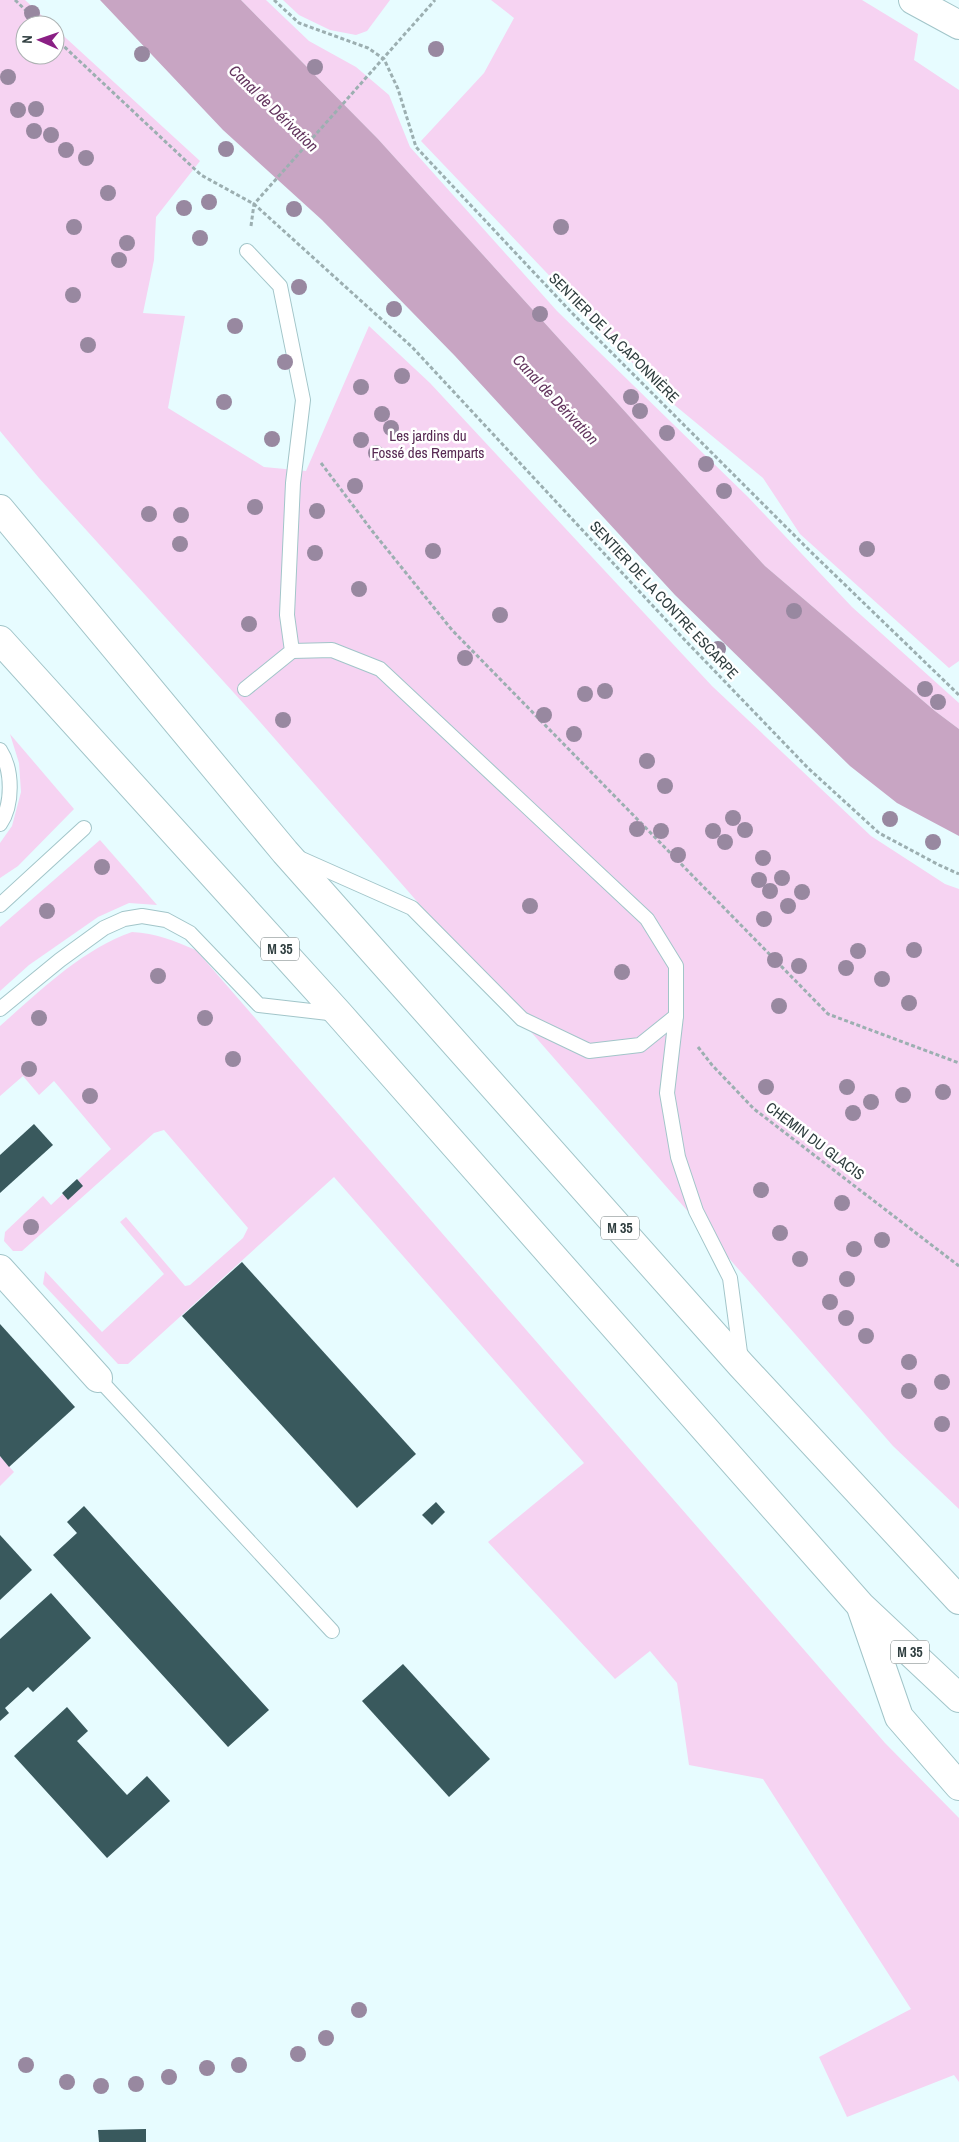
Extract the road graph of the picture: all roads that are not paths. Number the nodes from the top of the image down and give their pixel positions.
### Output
1 (913, 0) edge
2 (959, 25) edge
3 (247, 252) dead end
4 (0, 509) edge
5 (0, 640) edge
6 (292, 651) junction
7 (245, 689) dead end
8 (0, 750) edge
9 (0, 824) edge
10 (84, 828) dead end
11 (285, 852) junction
12 (0, 905) edge
13 (0, 1009) edge
14 (339, 1014) junction
15 (676, 1016) junction
16 (0, 1269) edge
17 (742, 1365) junction
18 (98, 1378) joint
19 (959, 1600) edge
20 (861, 1606) junction
21 (332, 1631) dead end
22 (959, 1698) edge
23 (959, 1786) edge

1 - 2 main road
3 - 6 lane
4 - 11 main road, M 35
5 - 14 main road, M 35
6 - 7 lane
6 - 15 lane
8 - 9 lane
10 - 12 lane
11 - 15 lane
11 - 17 main road, M 35
13 - 14 lane
14 - 20 main road, M 35
15 - 17 lane
16 - 18 main road
17 - 19 main road, M 35
18 - 21 lane
20 - 22 main road, M 35
20 - 23 main road

